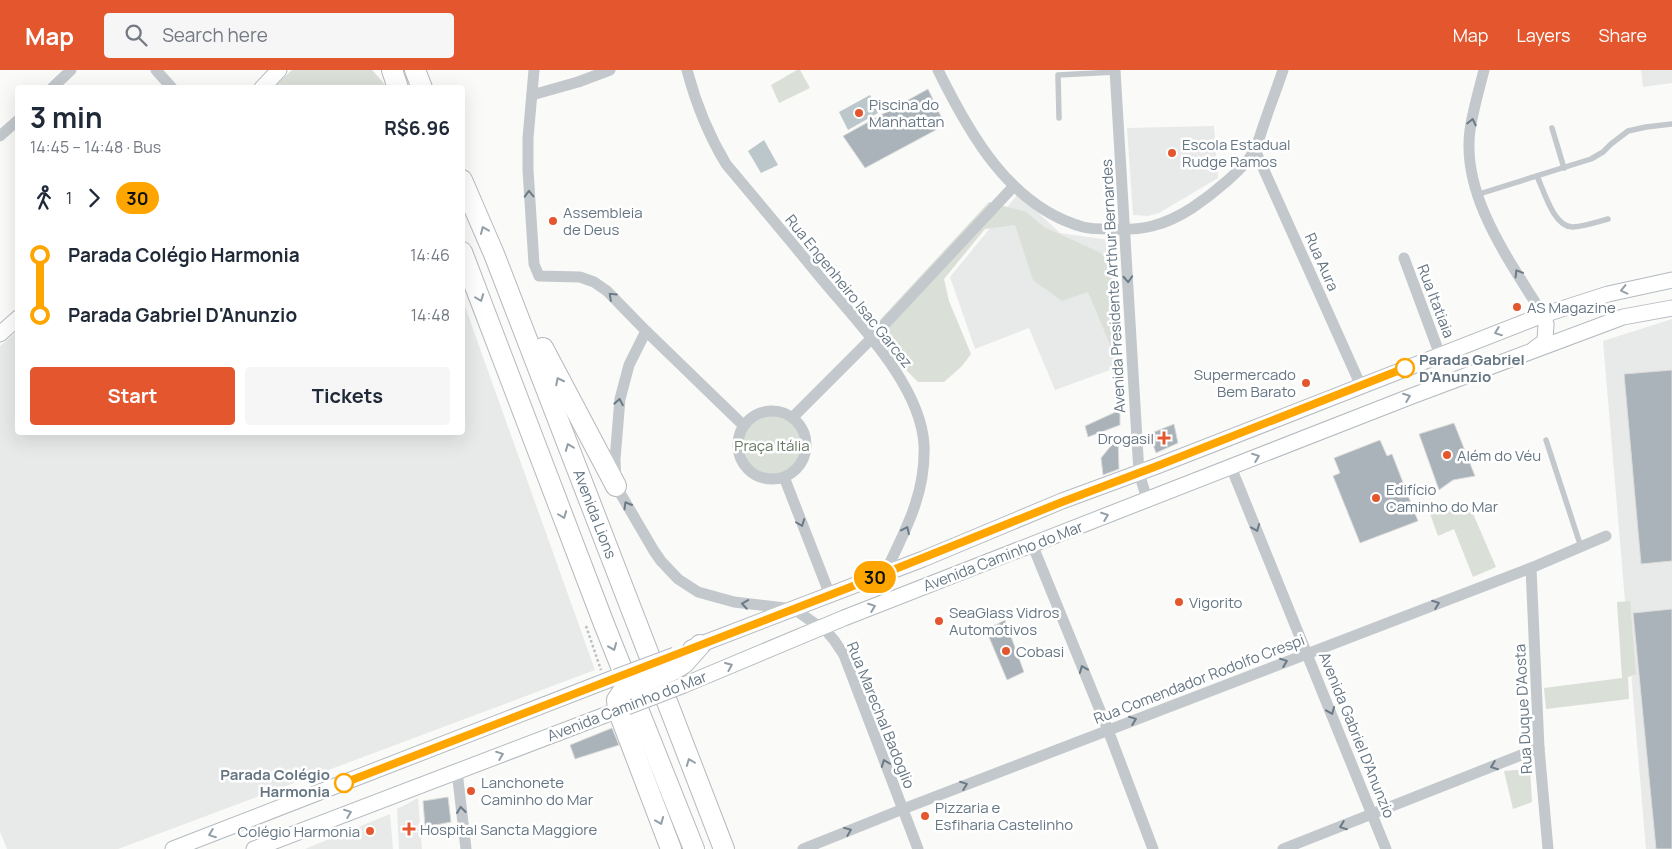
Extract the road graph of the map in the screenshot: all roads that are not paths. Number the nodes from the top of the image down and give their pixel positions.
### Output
1 (71, 70) edge
2 (156, 70) edge
3 (392, 70) edge
4 (415, 70) edge
5 (610, 70) edge
6 (687, 70) edge
7 (938, 70) edge
8 (1283, 70) edge
9 (1484, 70) edge
10 (533, 71) edge
11 (1115, 71) edge
12 (55, 85) edge
13 (169, 85) edge
14 (397, 85) edge
15 (421, 85) edge
16 (532, 95) junction
17 (1059, 118) dead end
18 (15, 123) edge
19 (1672, 124) edge
20 (1552, 128) dead end
21 (0, 136) edge
22 (1255, 150) junction
23 (1564, 168) junction
24 (1537, 176) junction
25 (465, 187) edge
26 (1013, 187) junction
27 (1476, 195) junction
28 (1608, 219) dead end
29 (1125, 230) junction
30 (494, 254) junction
31 (1404, 258) dead end
32 (465, 260) edge
33 (1672, 280) edge
34 (1672, 308) edge
35 (1543, 315) junction
36 (15, 321) edge
37 (646, 331) junction
38 (0, 334) edge
39 (871, 339) junction
40 (1530, 352) junction
41 (1440, 355) junction
42 (1360, 386) junction
43 (793, 417) junction
44 (744, 425) junction
45 (1546, 440) dead end
46 (1231, 466) junction
47 (1139, 473) junction
48 (784, 478) junction
49 (616, 486) junction
50 (1146, 499) junction
51 (1606, 536) dead end
52 (1032, 544) junction
53 (1581, 547) junction
54 (1531, 568) junction
55 (885, 574) junction
56 (830, 595) junction
57 (794, 609) junction
58 (820, 627) junction
59 (700, 645) joint
60 (1307, 654) junction
61 (678, 670) junction
62 (621, 696) junction
63 (1108, 730) junction
64 (1539, 748) junction
65 (457, 771) junction
66 (903, 809) junction
67 (1372, 814) junction
68 (173, 849) edge
69 (254, 849) edge
70 (466, 849) edge
71 (672, 849) edge
72 (694, 849) edge
73 (724, 849) edge
74 (803, 849) edge
75 (918, 849) edge
76 (1153, 849) edge
77 (1283, 849) edge
78 (1386, 849) edge
79 (1548, 849) edge

1 - 12 street
2 - 13 street
3 - 14 highway
4 - 15 highway
5 - 16 street
6 - 39 street, Rua Engenheiro Isac Garcez
7 - 26 street
8 - 22 street
27 -> 9 street
10 - 16 street
11 - 17 lane
11 - 29 street, Avenida Presidente Arthur Bernardes
37 -> 16 street
18 - 21 street
19 - 23 lane
20 - 23 lane
22 - 29 street
22 - 42 street, Rua Aura
23 - 24 lane
24 - 27 lane
24 - 28 lane
30 -> 25 highway, Avenida Lions
26 - 29 street
26 - 39 street
35 -> 27 street
29 -> 47 street, Avenida Presidente Arthur Bernardes
49 -> 30 highway
73 -> 30 highway, Avenida Lions
31 - 41 street, Rua Itatiaia
32 -> 72 highway, Avenida Lions
33 -> 35 main road, Avenida Caminho do Mar
34 - 40 main road, Avenida Caminho do Mar
35 - 40 main road
35 -> 41 main road, Avenida Caminho do Mar
36 - 38 main road
37 - 44 street
49 -> 37 street
39 - 43 street
55 -> 39 street, Rua Engenheiro Isac Garcez
46 -> 40 main road, Avenida Caminho do Mar
41 - 42 main road, Avenida Caminho do Mar
42 - 47 main road, Avenida Caminho do Mar
43 - 44 street
43 - 48 street
44 - 48 street
45 - 53 lane
46 - 50 main road, Avenida Caminho do Mar
46 -> 60 street, Avenida Gabriel D'Anunzio
47 - 50 street, Avenida Presidente Arthur Bernardes
47 - 55 main road, Avenida Caminho do Mar
48 -> 56 street
57 -> 49 street
52 -> 50 main road, Avenida Caminho do Mar
51 - 53 street, Rua Comendador Rodolfo Crespi
58 -> 52 main road, Avenida Caminho do Mar
63 -> 52 street
53 - 54 street, Rua Comendador Rodolfo Crespi
60 -> 54 street, Rua Comendador Rodolfo Crespi
54 - 64 street, Rua Duque D'Aosta
55 - 56 main road, Avenida Caminho do Mar
56 - 57 main road, Avenida Caminho do Mar
57 - 58 street, Rua Marechal Badoglio
57 - 59 main road, Avenida Caminho do Mar
61 -> 58 main road, Avenida Caminho do Mar
66 -> 58 street, Rua Marechal Badoglio
59 - 61 highway
63 -> 60 street, Rua Comendador Rodolfo Crespi
60 -> 67 street, Avenida Gabriel D'Anunzio
61 - 62 highway, bridge
65 -> 62 main road, Avenida Caminho do Mar
62 -> 68 main road, Avenida Caminho do Mar
62 -> 71 highway
66 -> 63 street, Rua Comendador Rodolfo Crespi
63 - 76 street
64 -> 67 street
64 - 79 street, Rua Duque D'Aosta
69 -> 65 main road, Avenida Caminho do Mar
70 -> 65 street
74 -> 66 street, Rua Comendador Rodolfo Crespi
66 - 75 street, Rua Marechal Badoglio
67 -> 77 street
67 - 78 street, Avenida Gabriel D'Anunzio

